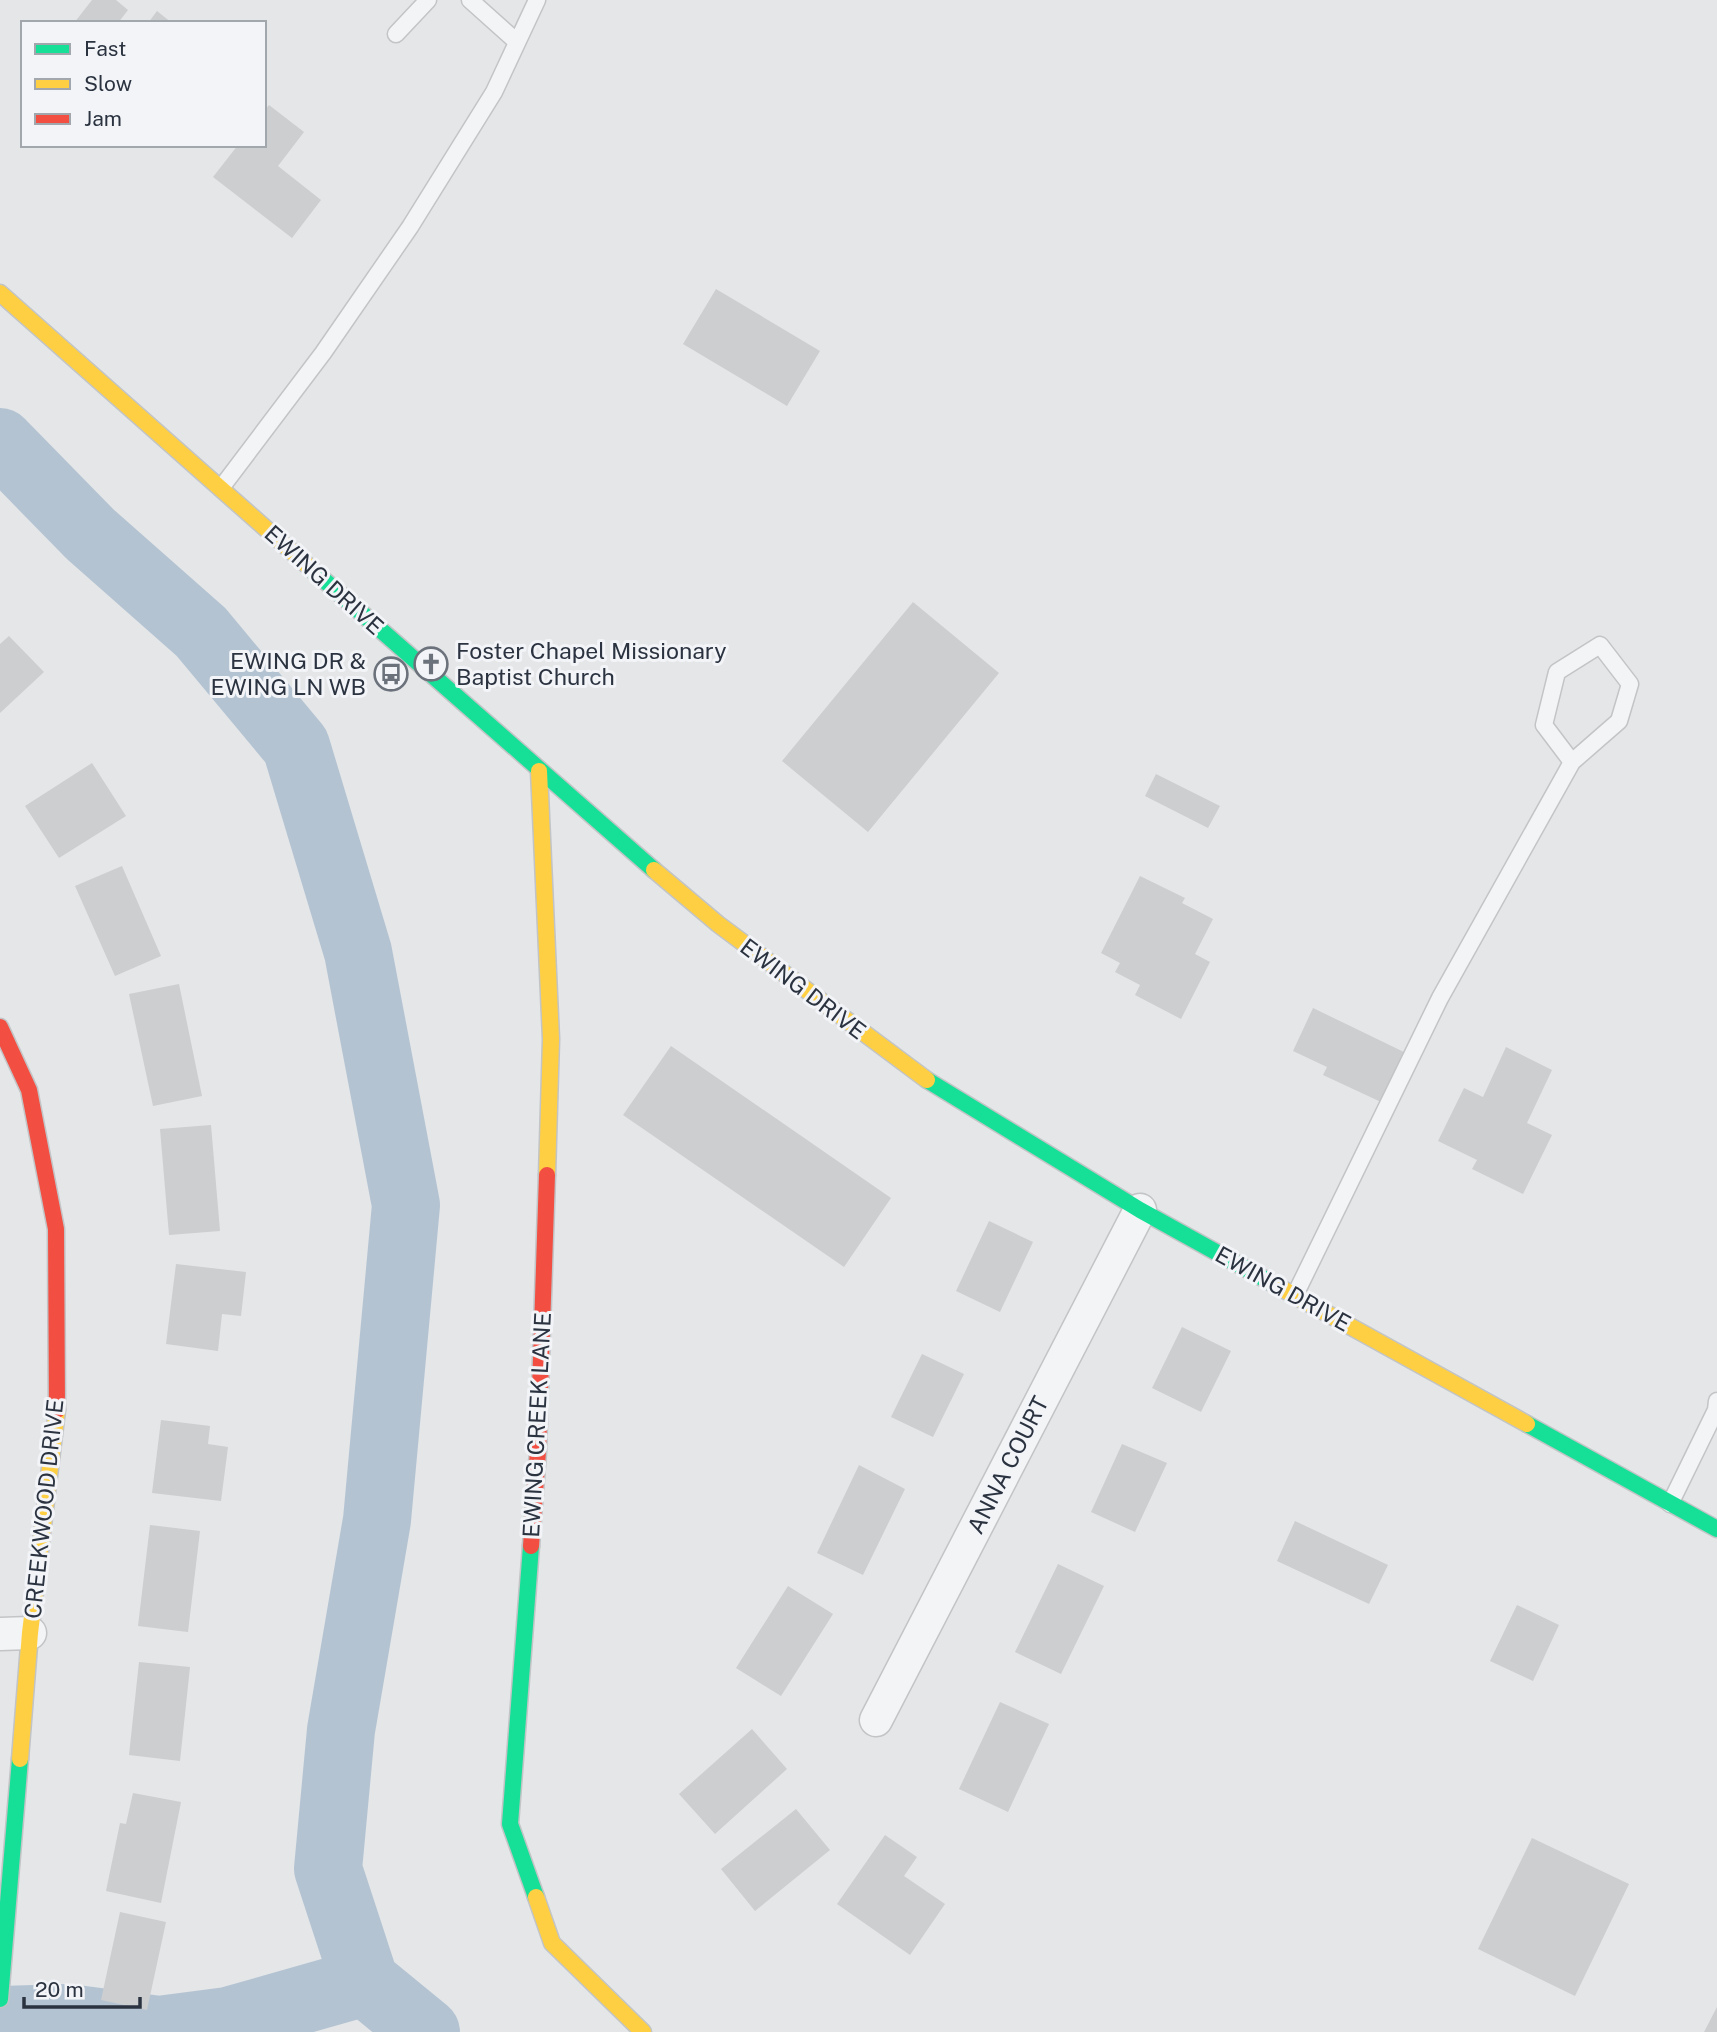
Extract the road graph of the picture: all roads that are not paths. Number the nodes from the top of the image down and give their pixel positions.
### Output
1 (428, 0) edge
2 (470, 0) edge
3 (537, 0) edge
4 (396, 34) dead end
5 (517, 43) junction
6 (0, 293) edge
7 (221, 488) junction
8 (1572, 762) junction
9 (539, 771) junction
10 (0, 1027) edge
11 (1140, 1210) junction
12 (1295, 1296) junction
13 (1717, 1401) edge
14 (1670, 1504) junction
15 (1717, 1529) edge
16 (15, 1633) edge
17 (876, 1720) dead end
18 (0, 1998) edge
19 (643, 2032) edge

1 - 4 lane
2 - 5 lane
3 - 5 lane
5 - 7 lane
6 - 7 street, EWING DRIVE
7 - 9 street, EWING DRIVE
8 - 8 lane
8 - 12 lane
9 - 11 street, EWING DRIVE
9 - 19 street, EWING CREEK LANE
10 - 16 street, CREEKWOOD DRIVE
11 - 12 street, EWING DRIVE
11 - 17 street, ANNA COURT
12 - 14 street, EWING DRIVE
13 - 14 lane
14 - 15 street, EWING DRIVE
16 - 18 street, CREEKWOOD DRIVE

